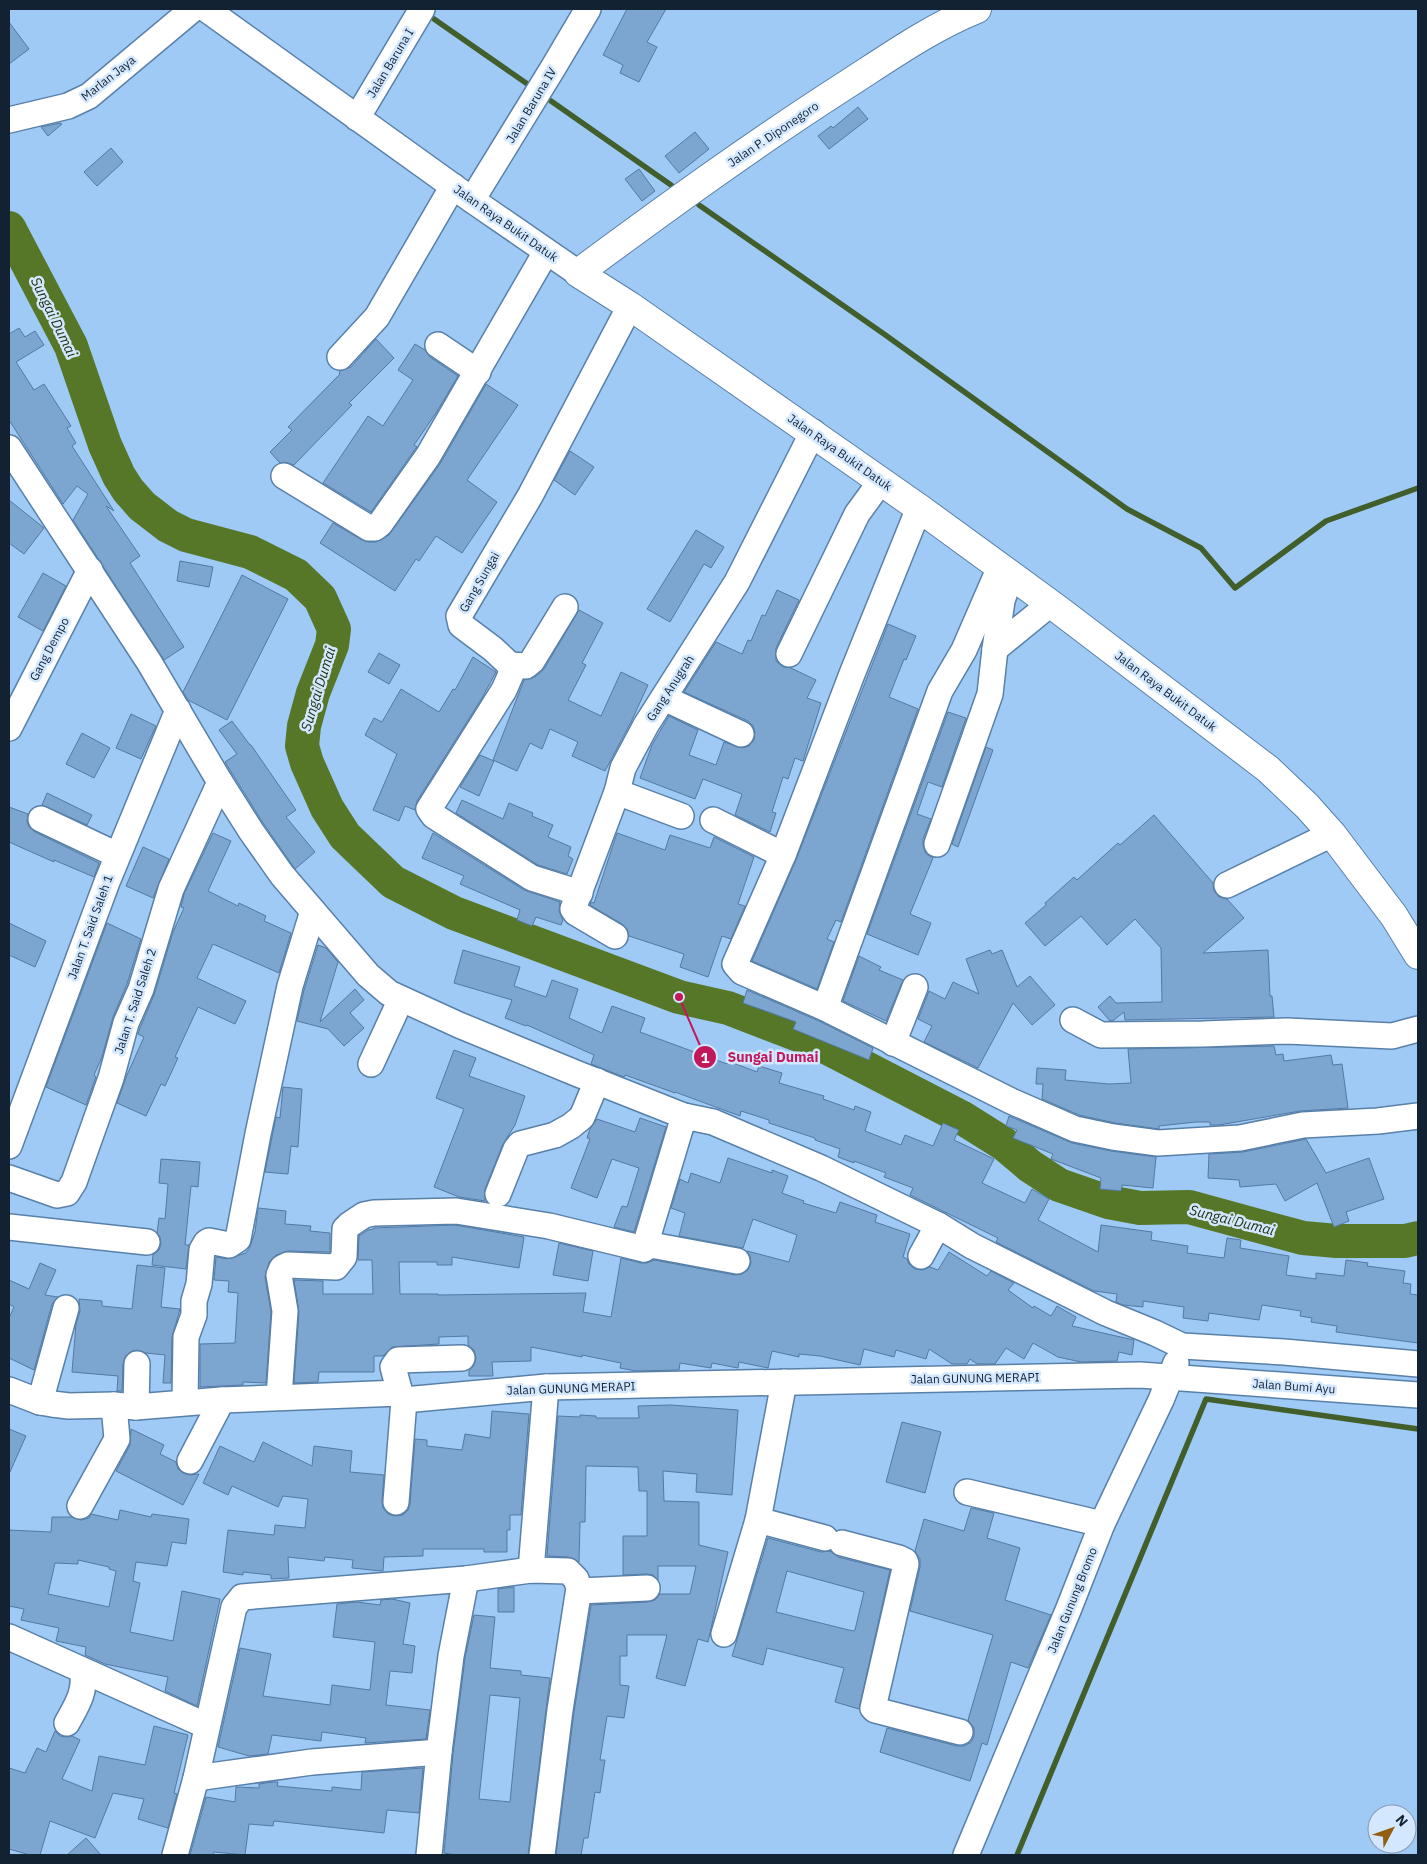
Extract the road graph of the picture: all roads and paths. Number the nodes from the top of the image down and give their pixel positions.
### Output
1 (194, 9) edge
2 (206, 9) edge
3 (422, 9) edge
4 (588, 9) edge
5 (977, 9) edge
6 (357, 118) junction
7 (9, 120) edge
8 (463, 193) junction
9 (546, 252) junction
10 (578, 273) junction
11 (630, 306) junction
12 (438, 345) dead end
13 (340, 357) dead end
14 (478, 372) junction
15 (813, 432) junction
16 (9, 448) edge
17 (284, 476) dead end
18 (881, 480) junction
19 (919, 508) junction
20 (90, 570) junction
21 (1005, 571) junction
22 (1050, 604) junction
23 (565, 607) dead end
24 (995, 649) junction
25 (788, 654) dead end
26 (510, 665) junction
27 (664, 698) junction
28 (178, 710) junction
29 (9, 728) edge
30 (741, 734) dead end
31 (220, 782) junction
32 (617, 792) junction
33 (681, 816) dead end
34 (41, 819) dead end
35 (714, 820) dead end
36 (1332, 834) junction
37 (937, 844) dead end
38 (783, 855) junction
39 (117, 856) junction
40 (1227, 885) dead end
41 (580, 894) junction
42 (313, 911) junction
43 (614, 936) dead end
44 (1418, 955) edge
45 (915, 987) dead end
46 (402, 1000) junction
47 (825, 1008) junction
48 (1073, 1020) dead end
49 (1418, 1029) edge
50 (893, 1043) junction
51 (371, 1064) dead end
52 (597, 1081) junction
53 (684, 1116) junction
54 (1418, 1116) edge
55 (9, 1146) edge
56 (9, 1178) edge
57 (498, 1194) dead end
58 (938, 1225) junction
59 (9, 1227) edge
60 (147, 1242) dead end
61 (644, 1249) junction
62 (922, 1256) dead end
63 (737, 1261) dead end
64 (66, 1308) dead end
65 (1182, 1346) junction
66 (462, 1358) dead end
67 (137, 1364) dead end
68 (1418, 1364) edge
69 (1140, 1375) junction
70 (1171, 1377) junction
71 (784, 1382) junction
72 (546, 1387) junction
73 (9, 1390) edge
74 (1418, 1395) edge
75 (402, 1396) junction
76 (279, 1397) junction
77 (222, 1400) junction
78 (40, 1402) junction
79 (185, 1402) junction
80 (125, 1406) junction
81 (190, 1462) dead end
82 (967, 1492) dead end
83 (396, 1502) dead end
84 (80, 1506) dead end
85 (758, 1520) junction
86 (1102, 1524) junction
87 (531, 1570) junction
88 (466, 1579) junction
89 (647, 1588) dead end
90 (579, 1591) junction
91 (724, 1634) dead end
92 (9, 1637) edge
93 (83, 1671) junction
94 (68, 1723) dead end
95 (207, 1726) junction
96 (960, 1732) dead end
97 (439, 1752) junction
98 (196, 1778) junction
99 (175, 1855) edge
100 (429, 1855) edge
101 (542, 1855) edge
102 (966, 1855) edge

1 - 7 street, Marlan Jaya
2 - 6 street, Jalan Raya Bukit Datuk
3 - 6 street, Jalan Baruna I
4 - 8 street, Jalan Baruna IV
5 - 10 main road, Jalan P. Diponegoro
6 - 8 street, Jalan Raya Bukit Datuk
8 - 9 street, Jalan Raya Bukit Datuk
8 - 13 street, Jalan Baruna IV
9 - 10 street, Jalan Raya Bukit Datuk
9 - 14 street
10 - 11 main road, Jalan Raya Bukit Datuk
11 - 15 main road, Jalan Raya Bukit Datuk
11 - 26 street, Gang Sungai
12 - 14 street
14 - 17 street
15 - 18 main road, Jalan Raya Bukit Datuk
15 - 27 street, Gang Anugrah
16 - 20 street
18 - 19 main road, Jalan Raya Bukit Datuk
18 - 25 street
19 - 21 main road, Jalan Raya Bukit Datuk
19 - 38 street
20 - 28 street
20 - 29 street, Gang Dempo
21 - 22 main road, Jalan Raya Bukit Datuk
21 - 24 street
21 - 47 street
22 - 24 street
22 - 36 main road, Jalan Raya Bukit Datuk
23 - 26 street
24 - 37 street
26 - 41 street
27 - 30 street
27 - 32 street, Gang Anugrah
28 - 31 street
28 - 39 street, Jalan T. Said Saleh 1
31 - 42 street
31 - 56 street, Jalan T. Said Saleh 2
32 - 33 street
32 - 41 street, Gang Anugrah
34 - 39 street
35 - 38 street
36 - 40 street
36 - 44 main road, Jalan Raya Bukit Datuk
38 - 47 street
39 - 55 street, Jalan T. Said Saleh 1
41 - 43 street, Gang Anugrah
42 - 46 street
42 - 79 street
45 - 50 street
46 - 51 street
46 - 52 street
47 - 50 street
48 - 49 street
50 - 54 street
52 - 53 street
52 - 57 street
53 - 58 street
53 - 61 street
58 - 62 street
58 - 65 street
59 - 60 street
61 - 63 street
61 - 76 street
64 - 78 street
65 - 68 street
65 - 69 street
65 - 70 street, Jalan Gunung Bromo
66 - 75 street
67 - 80 street
69 - 70 street, Jalan GUNUNG MERAPI
69 - 71 street, Jalan GUNUNG MERAPI
70 - 74 street, Jalan Bumi Ayu
70 - 86 street, Jalan Gunung Bromo
71 - 72 street, Jalan GUNUNG MERAPI
71 - 85 street
72 - 75 street, Jalan GUNUNG MERAPI
72 - 87 street
73 - 78 street, Jalan GUNUNG MERAPI
75 - 76 street, Jalan GUNUNG MERAPI
75 - 83 street
76 - 77 street, Jalan GUNUNG MERAPI
77 - 79 street, Jalan GUNUNG MERAPI
77 - 81 street
78 - 80 street, Jalan GUNUNG MERAPI
79 - 80 street, Jalan GUNUNG MERAPI
80 - 84 street
82 - 86 street
85 - 91 street
85 - 96 street
86 - 102 street, Jalan Gunung Bromo
87 - 88 street
87 - 90 street
88 - 95 street
88 - 97 street
89 - 90 street
90 - 101 street
92 - 93 street
93 - 94 street
93 - 95 street
95 - 98 street
97 - 98 street
97 - 100 street
98 - 99 street

